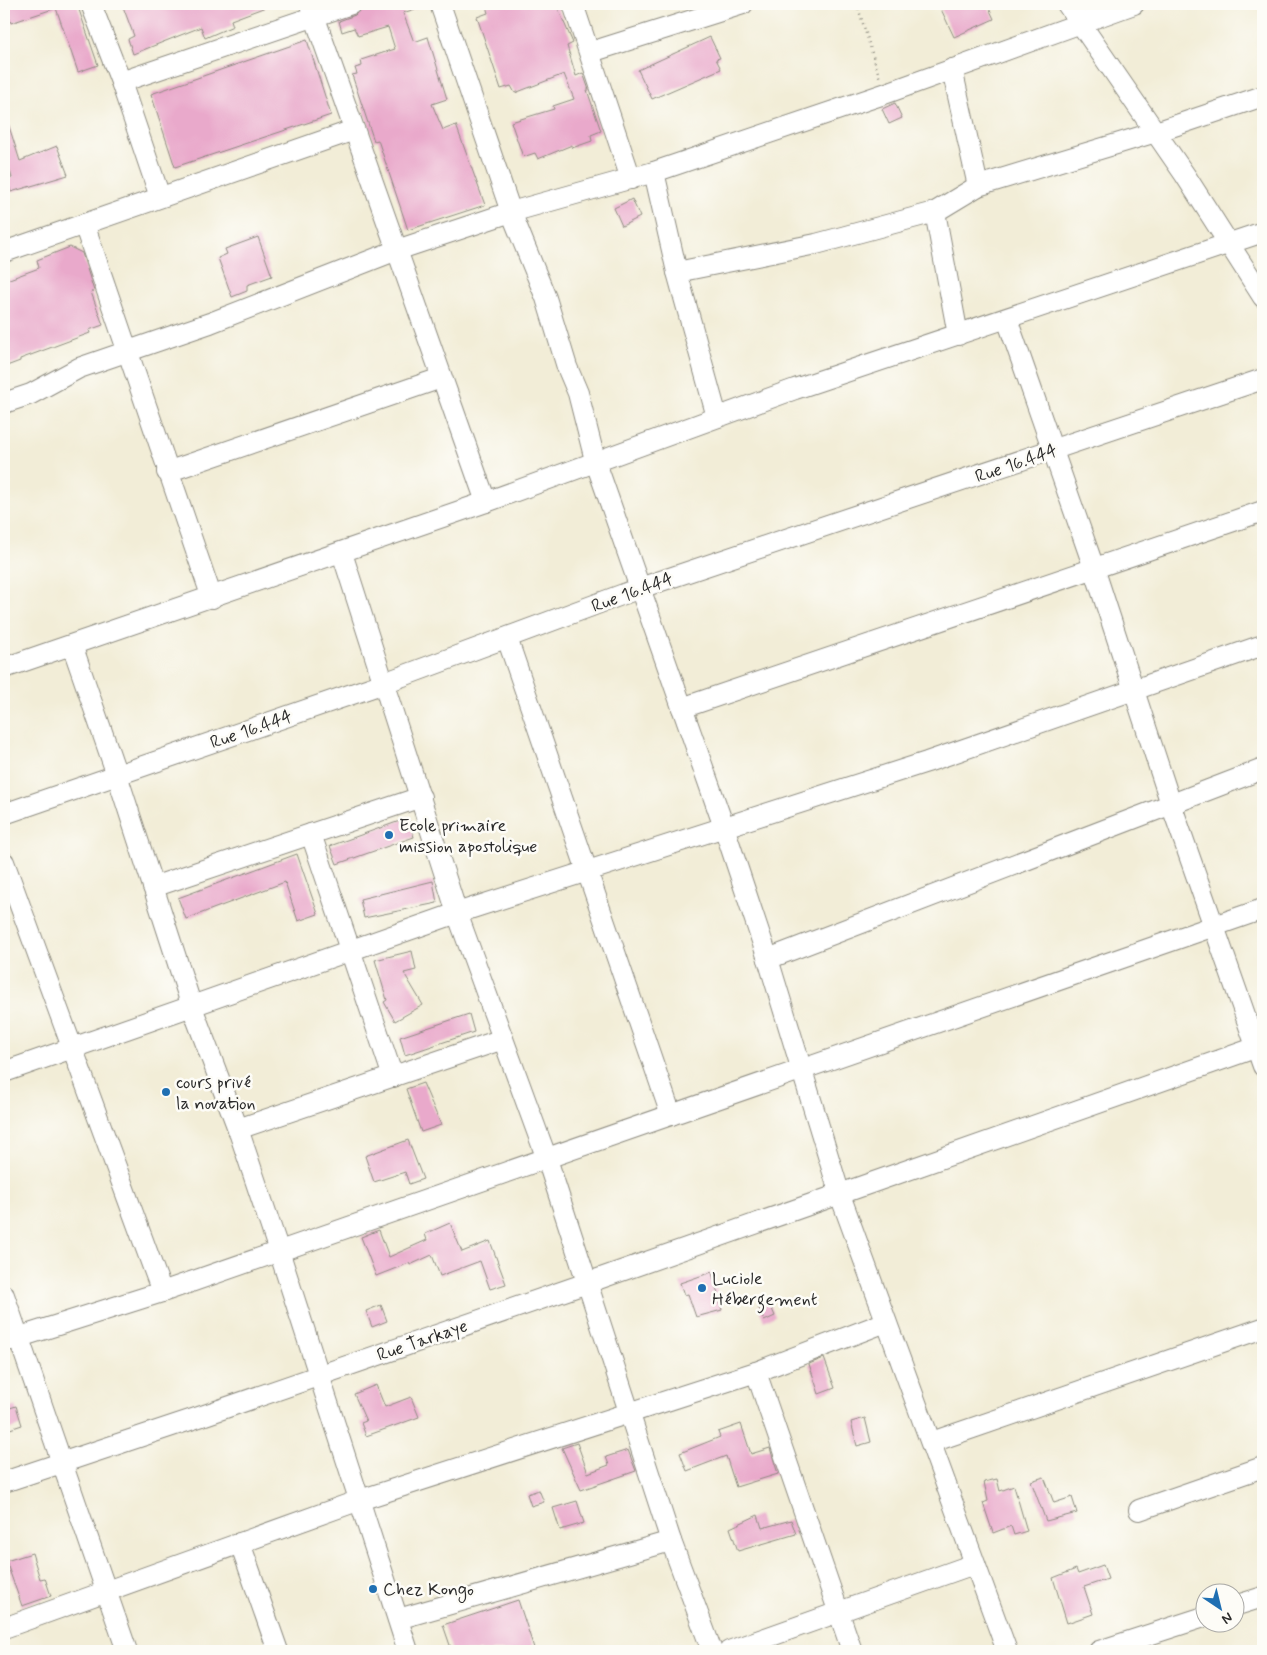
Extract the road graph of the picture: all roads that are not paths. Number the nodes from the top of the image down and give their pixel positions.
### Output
1 (91, 4) edge
2 (351, 4) edge
3 (440, 4) edge
4 (573, 4) edge
5 (743, 4) edge
6 (1067, 4) edge
7 (1134, 4) edge
8 (312, 10) edge
9 (1081, 22) junction
10 (591, 52) junction
11 (952, 69) junction
12 (122, 82) junction
13 (1263, 96) edge
14 (354, 130) junction
15 (1156, 132) junction
16 (654, 172) junction
17 (630, 179) junction
18 (978, 186) junction
19 (160, 198) junction
20 (511, 212) junction
21 (935, 212) junction
22 (84, 224) junction
23 (1263, 232) edge
24 (1227, 243) junction
25 (4, 250) edge
26 (397, 250) junction
27 (677, 272) junction
28 (1263, 298) edge
29 (1007, 319) junction
30 (958, 335) junction
31 (126, 351) junction
32 (441, 378) junction
33 (1263, 379) edge
34 (4, 403) edge
35 (717, 417) junction
36 (1053, 450) junction
37 (595, 460) junction
38 (167, 472) junction
39 (486, 502) junction
40 (1263, 511) edge
41 (342, 553) junction
42 (1094, 568) junction
43 (640, 588) junction
44 (212, 598) junction
45 (507, 638) junction
46 (72, 644) junction
47 (1263, 646) edge
48 (4, 668) edge
49 (384, 682) junction
50 (1133, 691) junction
51 (682, 708) junction
52 (1263, 769) edge
53 (117, 775) junction
54 (421, 797) junction
55 (1171, 804) junction
56 (4, 814) edge
57 (724, 827) junction
58 (311, 834) junction
59 (4, 862) edge
60 (588, 871) junction
61 (153, 887) junction
62 (1263, 909) edge
63 (458, 913) junction
64 (1215, 926) junction
65 (351, 951) junction
66 (768, 959) junction
67 (192, 1007) junction
68 (503, 1039) junction
69 (72, 1048) junction
70 (1261, 1053) edge
71 (801, 1069) junction
72 (4, 1072) edge
73 (393, 1077) junction
74 (671, 1115) junction
75 (238, 1129) junction
76 (546, 1158) junction
77 (840, 1194) junction
78 (279, 1251) junction
79 (586, 1283) junction
80 (162, 1292) junction
81 (4, 1295) edge
82 (886, 1322) junction
83 (1263, 1328) edge
84 (11, 1340) edge
85 (756, 1372) junction
86 (319, 1376) junction
87 (629, 1412) junction
88 (932, 1442) junction
89 (62, 1463) junction
90 (1263, 1467) edge
91 (4, 1482) edge
92 (360, 1500) junction
93 (1139, 1510) dead end
94 (671, 1541) junction
95 (240, 1543) junction
96 (974, 1564) junction
97 (106, 1590) junction
98 (1263, 1597) edge
99 (1244, 1603) edge
100 (838, 1614) junction
101 (398, 1619) junction
102 (1194, 1621) edge
103 (4, 1628) edge
104 (1134, 1646) edge
105 (127, 1651) edge
106 (278, 1651) edge
107 (408, 1651) edge
108 (712, 1651) edge
109 (729, 1651) edge
110 (852, 1651) edge
111 (1007, 1651) edge
112 (1099, 1651) edge

1 - 12 street
2 - 8 street
3 - 20 street
4 - 10 street
5 - 10 street
6 - 9 street
7 - 9 street
8 - 12 street
8 - 14 street
9 - 11 street
9 - 15 street
10 - 17 street
11 - 16 street
11 - 18 street
12 - 19 street
13 - 15 street
14 - 19 street
14 - 26 street
15 - 18 street
15 - 24 street
16 - 17 street
16 - 27 street
17 - 20 street
18 - 21 street
19 - 22 street
20 - 26 street
20 - 37 street
21 - 27 street
21 - 30 street
22 - 25 street
22 - 31 street
23 - 24 street
24 - 28 street
24 - 29 street
26 - 31 street
26 - 32 street
27 - 35 street
29 - 30 street
29 - 36 street
30 - 35 street
31 - 34 street
31 - 38 street
32 - 38 street
32 - 39 street
33 - 36 street, Rue 16.444
35 - 37 street
36 - 42 street
36 - 43 street, Rue 16.444
37 - 39 street
37 - 43 street
38 - 44 street
39 - 41 street
40 - 42 street
41 - 44 street
41 - 49 street
42 - 50 street
42 - 51 street
43 - 45 street, Rue 16.444
43 - 51 street
44 - 46 street
45 - 49 street, Rue 16.444
45 - 60 street
46 - 48 street
46 - 53 street
47 - 50 street
49 - 53 street, Rue 16.444
49 - 54 street
50 - 55 street
50 - 57 street
51 - 57 street
52 - 55 street
53 - 56 street, Rue 16.444
53 - 61 street
54 - 58 street
54 - 63 street
55 - 64 street
55 - 66 street
57 - 60 street
57 - 66 street
58 - 61 street
58 - 65 street
59 - 69 street
60 - 63 street
60 - 74 street
61 - 67 street
62 - 64 street
63 - 65 street
63 - 68 street
64 - 70 street
64 - 71 street
65 - 67 street
65 - 73 street
66 - 71 street
67 - 69 street
67 - 75 street
68 - 73 street
68 - 76 street
69 - 72 street
69 - 80 street
70 - 77 street, Rue Tarkaye
71 - 74 street
71 - 77 street
73 - 75 street
74 - 76 street
75 - 78 street
76 - 78 street
76 - 79 street
77 - 79 street, Rue Tarkaye
77 - 82 street
78 - 80 street
78 - 86 street
79 - 86 street, Rue Tarkaye
79 - 87 street
80 - 84 street
81 - 84 street
82 - 85 street
82 - 88 street
83 - 88 street
84 - 89 street
85 - 87 street
85 - 100 street
86 - 89 street, Rue Tarkaye
86 - 92 street
87 - 92 street
87 - 94 street
88 - 96 street
89 - 91 street, Rue Tarkaye
89 - 97 street
90 - 93 street
92 - 95 street
92 - 101 street
94 - 101 street
94 - 108 street
95 - 97 street
95 - 106 street
96 - 100 street
96 - 111 street
97 - 103 street
97 - 105 street
98 - 99 street
100 - 109 street
100 - 110 street
101 - 107 street
102 - 104 street
104 - 112 street

